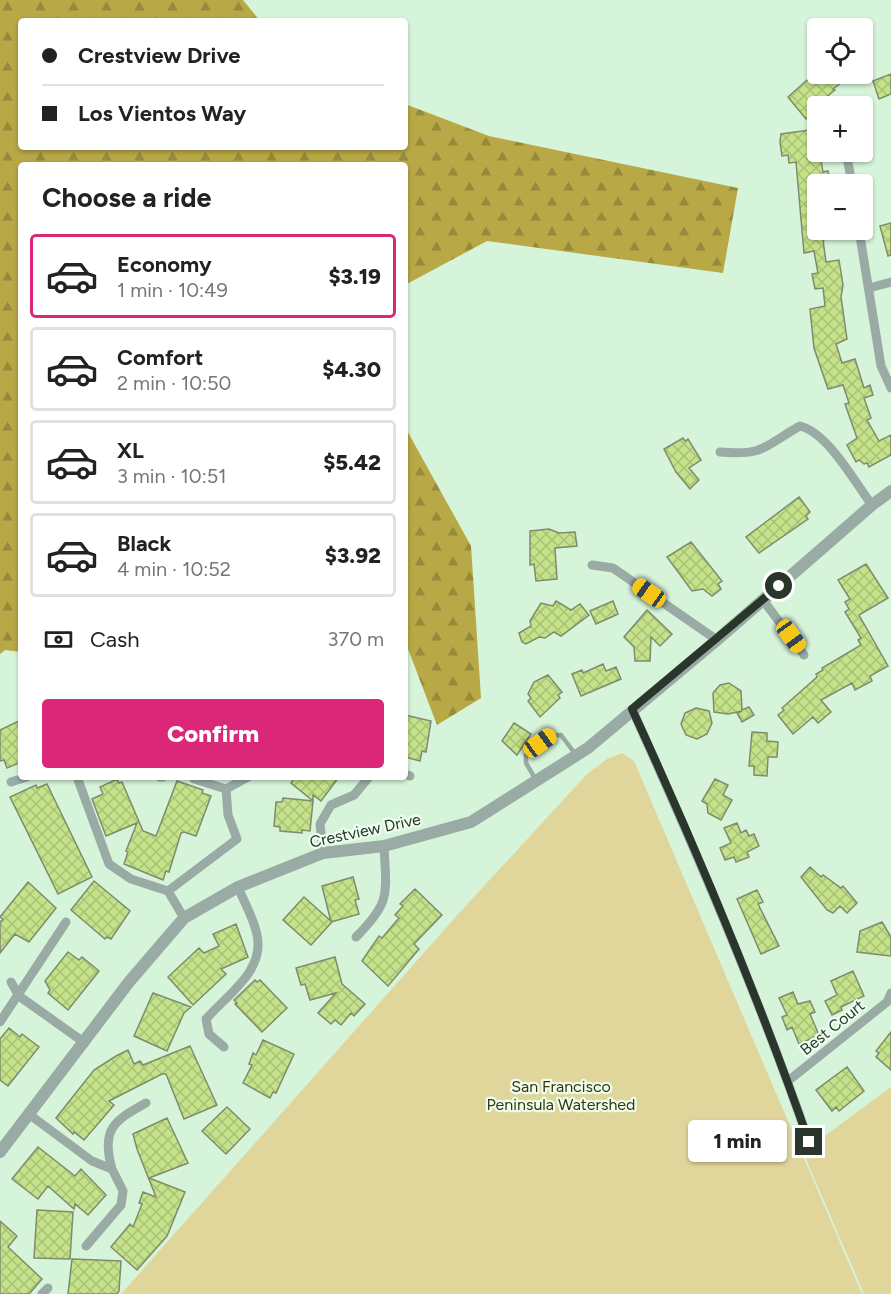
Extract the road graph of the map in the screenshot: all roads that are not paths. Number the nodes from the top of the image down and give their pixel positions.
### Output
1 (862, 240) edge
2 (891, 282) edge
3 (869, 288) junction
4 (891, 388) edge
5 (720, 452) dead end
6 (891, 491) edge
7 (872, 505) junction
8 (592, 565) dead end
9 (763, 600) junction
10 (717, 640) junction
11 (804, 655) dead end
12 (632, 709) junction
13 (576, 755) junction
14 (18, 780) edge
15 (78, 780) edge
16 (197, 780) edge
17 (242, 780) edge
18 (366, 780) edge
19 (536, 780) junction
20 (11, 782) dead end
21 (226, 789) junction
22 (384, 846) junction
23 (323, 853) junction
24 (238, 887) junction
25 (168, 891) junction
26 (184, 918) junction
27 (66, 922) dead end
28 (356, 937) dead end
29 (11, 982) dead end
30 (891, 993) edge
31 (19, 996) junction
32 (0, 1022) edge
33 (85, 1043) junction
34 (224, 1047) dead end
35 (788, 1081) junction
36 (146, 1103) dead end
37 (30, 1115) junction
38 (809, 1142) dead end
39 (0, 1152) edge
40 (112, 1169) junction
41 (86, 1246) dead end

1 - 3 street
2 - 3 street
3 - 4 street
5 - 7 street
6 - 7 street, Crestview Drive
7 - 9 street, Crestview Drive
8 - 10 street
9 - 10 street, Crestview Drive
9 - 11 street
10 - 12 street, Crestview Drive
12 - 13 street, Crestview Drive
12 - 35 street
13 - 19 street, Crestview Drive
13 - 19 lane
14 - 20 street
15 - 25 street
16 - 21 street
17 - 21 street
18 - 23 street
19 - 22 street, Crestview Drive
21 - 25 street
22 - 23 street, Crestview Drive
22 - 28 street
23 - 24 street, Crestview Drive
24 - 26 street, Crestview Drive
24 - 34 street
25 - 26 street
26 - 33 street, Crestview Drive
27 - 31 street
29 - 31 street
30 - 35 street, Best Court
31 - 32 street
31 - 33 street
33 - 37 street, Crestview Drive
35 - 38 street
36 - 40 street
37 - 39 street, Crestview Drive
37 - 40 street
40 - 41 street

